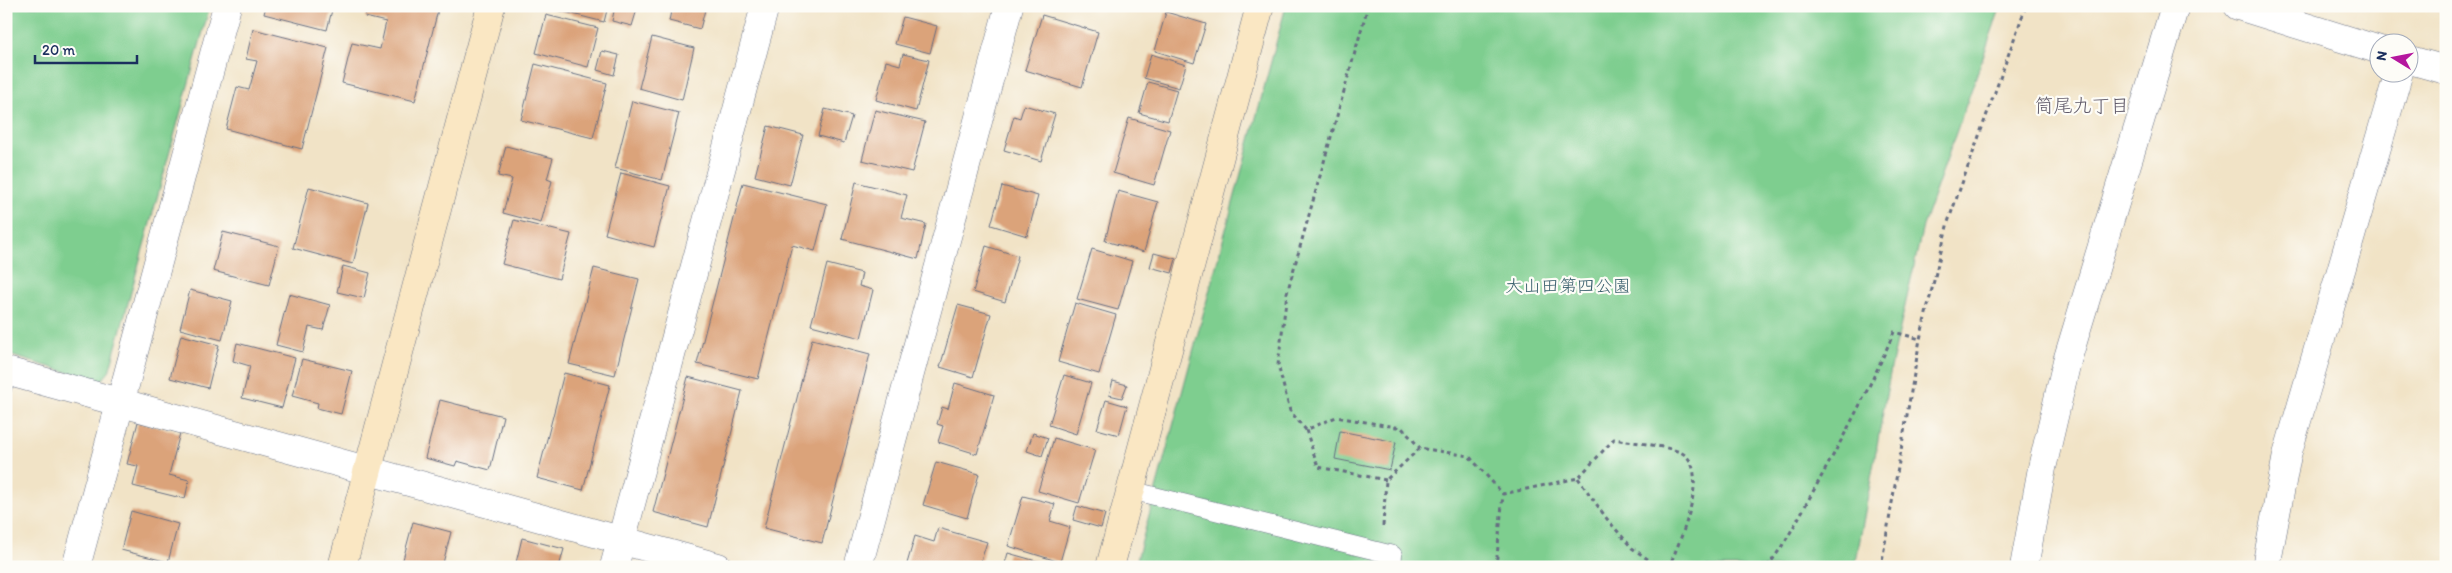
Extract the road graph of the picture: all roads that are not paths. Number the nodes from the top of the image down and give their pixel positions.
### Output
1 (227, 6) edge
2 (492, 6) edge
3 (765, 6) edge
4 (1009, 6) edge
5 (1260, 6) edge
6 (2175, 6) edge
7 (2238, 6) edge
8 (2370, 47) edge
9 (2420, 63) edge
10 (2446, 70) edge
11 (2396, 82) edge
12 (6, 371) edge
13 (120, 402) junction
14 (367, 471) junction
15 (1130, 490) junction
16 (622, 541) junction
17 (1387, 560) edge
18 (76, 567) edge
19 (342, 567) edge
20 (614, 567) edge
21 (718, 567) edge
22 (858, 567) edge
23 (1110, 567) edge
24 (2024, 567) edge
25 (2266, 567) edge

1 - 13 street
2 - 14 street
3 - 16 street
4 - 22 street
5 - 15 street
6 - 24 street
7 - 8 street
9 - 10 street
11 - 25 street
12 - 13 street
13 - 14 street
13 - 18 street
14 - 16 street
14 - 19 street
15 - 17 lane
15 - 23 street
16 - 20 street
16 - 21 street

